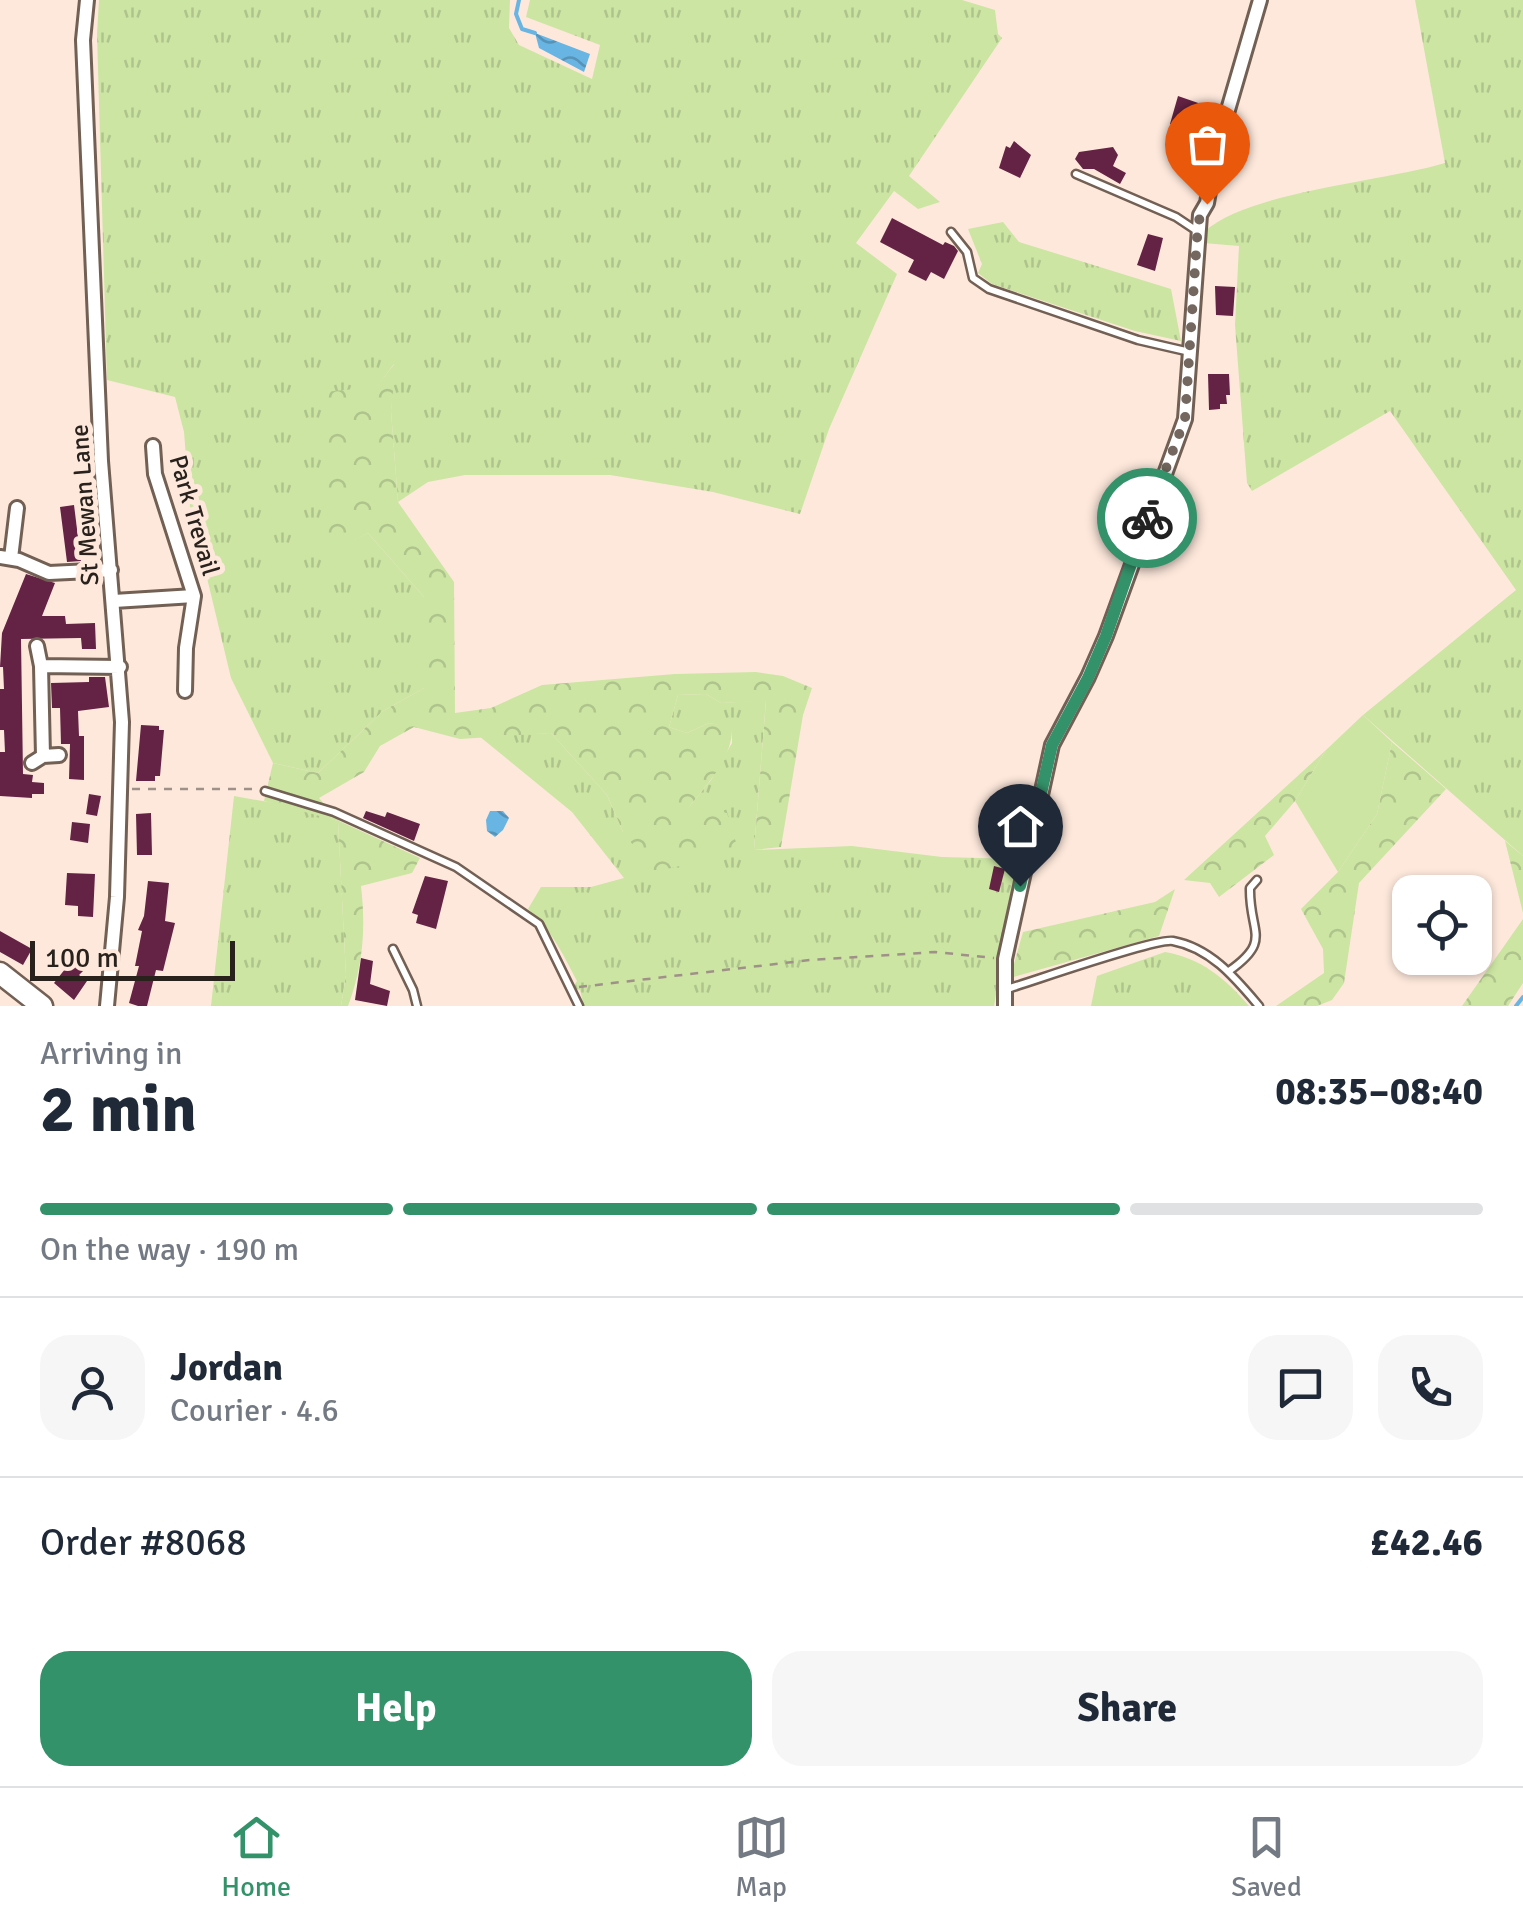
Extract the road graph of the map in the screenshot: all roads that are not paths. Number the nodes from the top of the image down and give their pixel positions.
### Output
1 (87, 0) edge
2 (1260, 0) edge
3 (1076, 174) dead end
4 (1198, 231) junction
5 (951, 232) dead end
6 (1190, 352) junction
7 (153, 446) dead end
8 (16, 508) dead end
9 (6, 558) edge
10 (111, 570) junction
11 (194, 596) junction
12 (114, 600) junction
13 (37, 646) dead end
14 (41, 666) junction
15 (120, 667) junction
16 (185, 691) dead end
17 (59, 755) dead end
18 (266, 790) road end
19 (1257, 880) dead end
20 (393, 949) dead end
21 (1229, 971) junction
22 (0, 973) edge
23 (1004, 990) junction
24 (42, 1006) edge
25 (107, 1006) edge
26 (417, 1006) edge
27 (579, 1006) edge
28 (1004, 1006) edge
29 (1260, 1006) edge

1 - 10 street, St Mewan Lane
2 - 4 street
3 - 4 lane
4 - 6 street
5 - 6 lane
6 - 23 street
7 - 11 street, Park Trevail
8 - 9 street
9 - 10 street
10 - 12 street, St Mewan Lane
11 - 12 street, Park Trevail
11 - 16 street, Park Trevail
12 - 15 street, St Mewan Lane
13 - 14 street
14 - 15 street
14 - 17 street
15 - 25 street, St Mewan Lane
18 - 27 lane
19 - 21 lane
20 - 26 lane
21 - 23 lane
21 - 29 lane
22 - 24 main road
23 - 28 street

